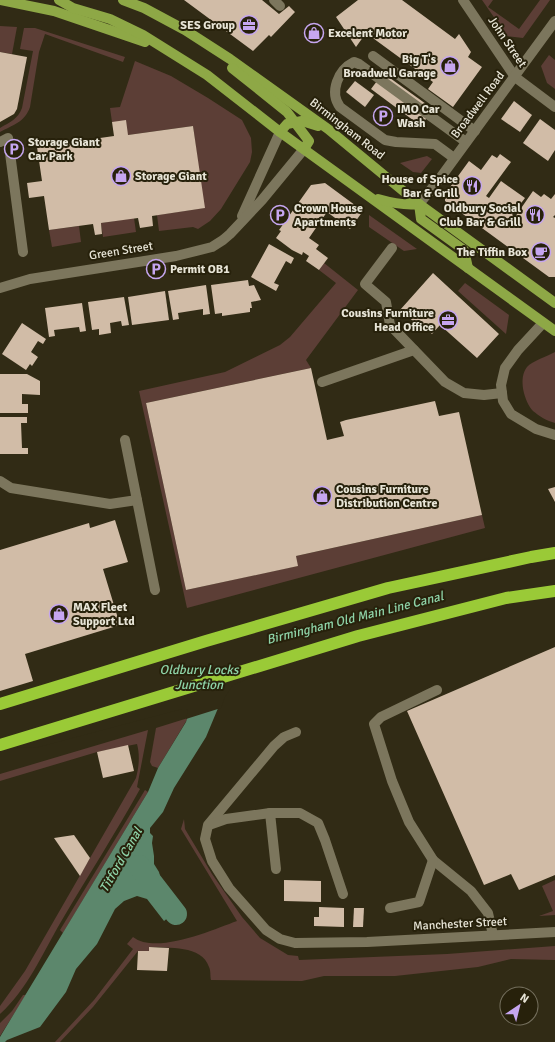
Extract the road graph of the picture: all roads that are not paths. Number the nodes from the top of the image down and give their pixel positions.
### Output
1 (0, 0) edge
2 (59, 0) edge
3 (123, 0) edge
4 (463, 0) edge
5 (155, 14) junction
6 (555, 21) edge
7 (166, 49) junction
8 (373, 56) dead end
9 (515, 77) junction
10 (555, 107) edge
11 (295, 122) junction
12 (328, 129) junction
13 (475, 131) junction
14 (280, 132) junction
15 (4, 140) edge
16 (466, 142) junction
17 (304, 148) junction
18 (454, 158) junction
19 (370, 197) junction
20 (419, 204) junction
21 (238, 224) junction
22 (392, 248) dead end
23 (23, 252) dead end
24 (468, 268) junction
25 (0, 288) edge
26 (555, 303) edge
27 (543, 323) junction
28 (555, 331) edge
29 (414, 350) junction
30 (322, 382) dead end
31 (502, 393) junction
32 (555, 435) edge
33 (125, 440) dead end
34 (0, 481) edge
35 (137, 500) junction
36 (555, 553) edge
37 (155, 590) dead end
38 (555, 591) edge
39 (437, 690) dead end
40 (0, 704) edge
41 (296, 732) dead end
42 (0, 745) edge
43 (270, 813) junction
44 (208, 825) junction
45 (433, 860) junction
46 (276, 869) dead end
47 (343, 894) dead end
48 (390, 908) dead end
49 (555, 932) edge
50 (493, 935) junction

1 - 7 main road
2 - 7 main road
3 - 5 main road
4 - 9 street, John Street
5 - 11 main road
5 - 12 main road, Birmingham Road
6 - 9 street, Broadwell Road
7 - 14 main road
8 - 13 street
9 - 10 street, John Street
9 - 13 street, Broadwell Road
11 - 12 main road
11 - 14 main road
11 - 17 main road
12 - 20 main road, Birmingham Road
13 - 16 street, Broadwell Road
14 - 17 main road
14 - 21 street, Green Street
15 - 23 street
16 - 18 street, Broadwell Road
16 - 18 street
17 - 19 main road
17 - 21 street, Green Street
18 - 20 street, Broadwell Road
19 - 20 main road
19 - 24 main road
20 - 24 main road
20 - 26 main road, Birmingham Road
21 - 25 street, Green Street
22 - 29 street
24 - 27 main road
27 - 28 main road
27 - 31 street
29 - 30 street
29 - 31 street
31 - 32 street
33 - 35 street
34 - 35 street
35 - 37 street
36 - 40 highway
38 - 42 highway
39 - 45 street
41 - 44 street
43 - 44 street
43 - 46 street
43 - 47 street
44 - 50 street, Manchester Street
45 - 48 street
45 - 50 street
49 - 50 street, Manchester Street

